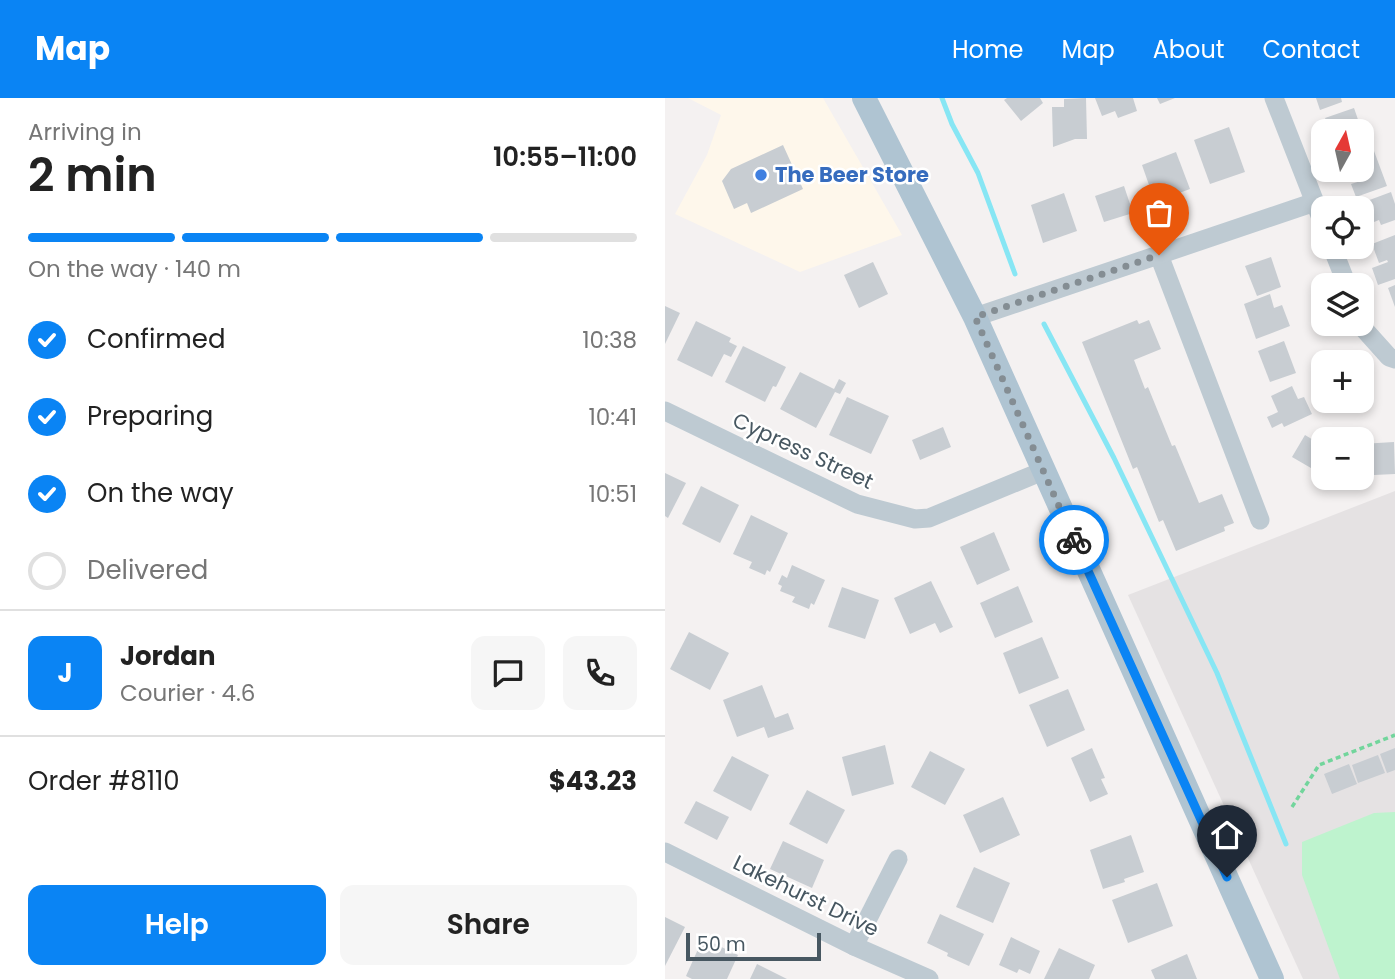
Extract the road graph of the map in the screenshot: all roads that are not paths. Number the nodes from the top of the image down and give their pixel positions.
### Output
1 (864, 98) edge
2 (1274, 98) edge
3 (1313, 196) edge
4 (1311, 203) edge
5 (1159, 255) junction
6 (975, 317) junction
7 (1370, 336) edge
8 (1395, 359) edge
9 (665, 411) edge
10 (1044, 471) junction
11 (1260, 520) dead end
12 (665, 852) edge
13 (898, 859) dead end
14 (854, 946) junction
15 (929, 979) edge
16 (1272, 979) edge

1 - 6 main road
2 - 3 street
4 - 5 street
5 - 6 street
5 - 11 street
6 - 10 main road
7 - 8 street
9 - 10 street, Cypress Street
10 - 16 main road
12 - 14 street, Lakehurst Drive
13 - 14 street
14 - 15 street, Lakehurst Drive

